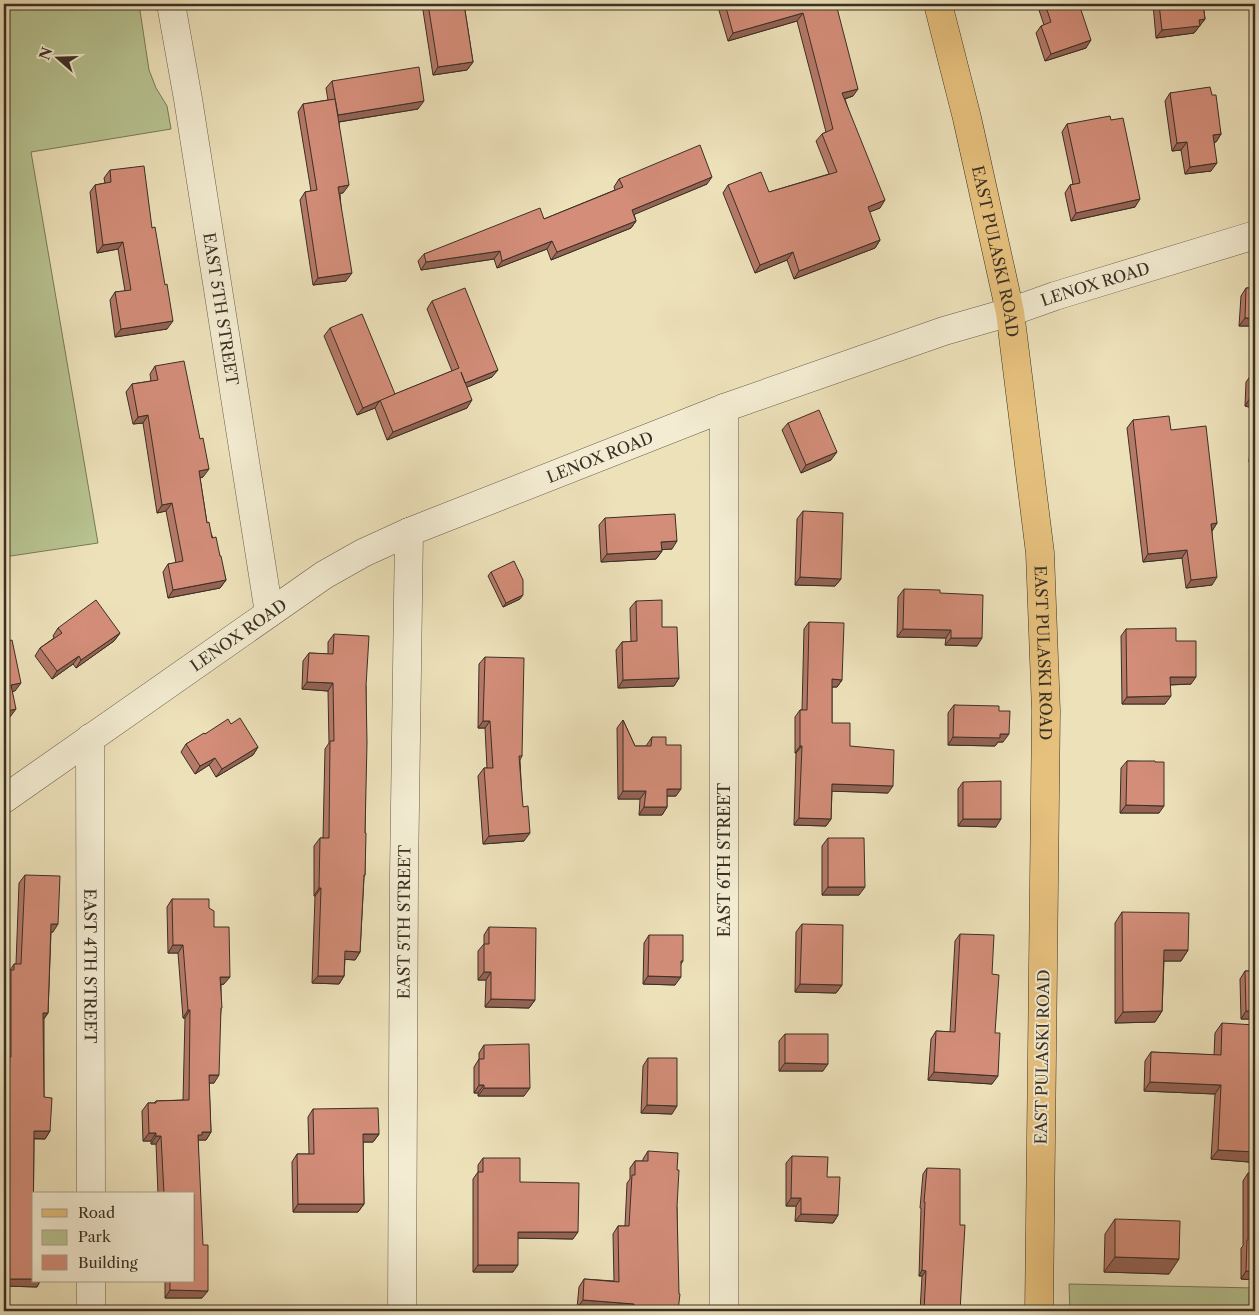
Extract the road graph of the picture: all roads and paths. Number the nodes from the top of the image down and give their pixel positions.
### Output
1 (171, 4) edge
2 (938, 4) edge
3 (1255, 235) edge
4 (1010, 312) junction
5 (724, 408) junction
6 (410, 532) junction
7 (269, 613) junction
8 (90, 738) junction
9 (4, 799) edge
10 (91, 1192) edge
11 (91, 1282) edge
12 (91, 1311) edge
13 (402, 1311) edge
14 (724, 1311) edge
15 (1039, 1311) edge

1 - 7 street, EAST 5TH STREET
2 - 4 main road, EAST PULASKI ROAD
3 - 4 street, LENOX ROAD
4 - 5 street, LENOX ROAD
4 - 15 main road, EAST PULASKI ROAD
5 - 6 street, LENOX ROAD
5 - 14 street, EAST 6TH STREET
6 - 7 street, LENOX ROAD
6 - 13 street, EAST 5TH STREET
7 - 8 street, LENOX ROAD
8 - 9 street, LENOX ROAD
8 - 10 street, EAST 4TH STREET
11 - 12 street

